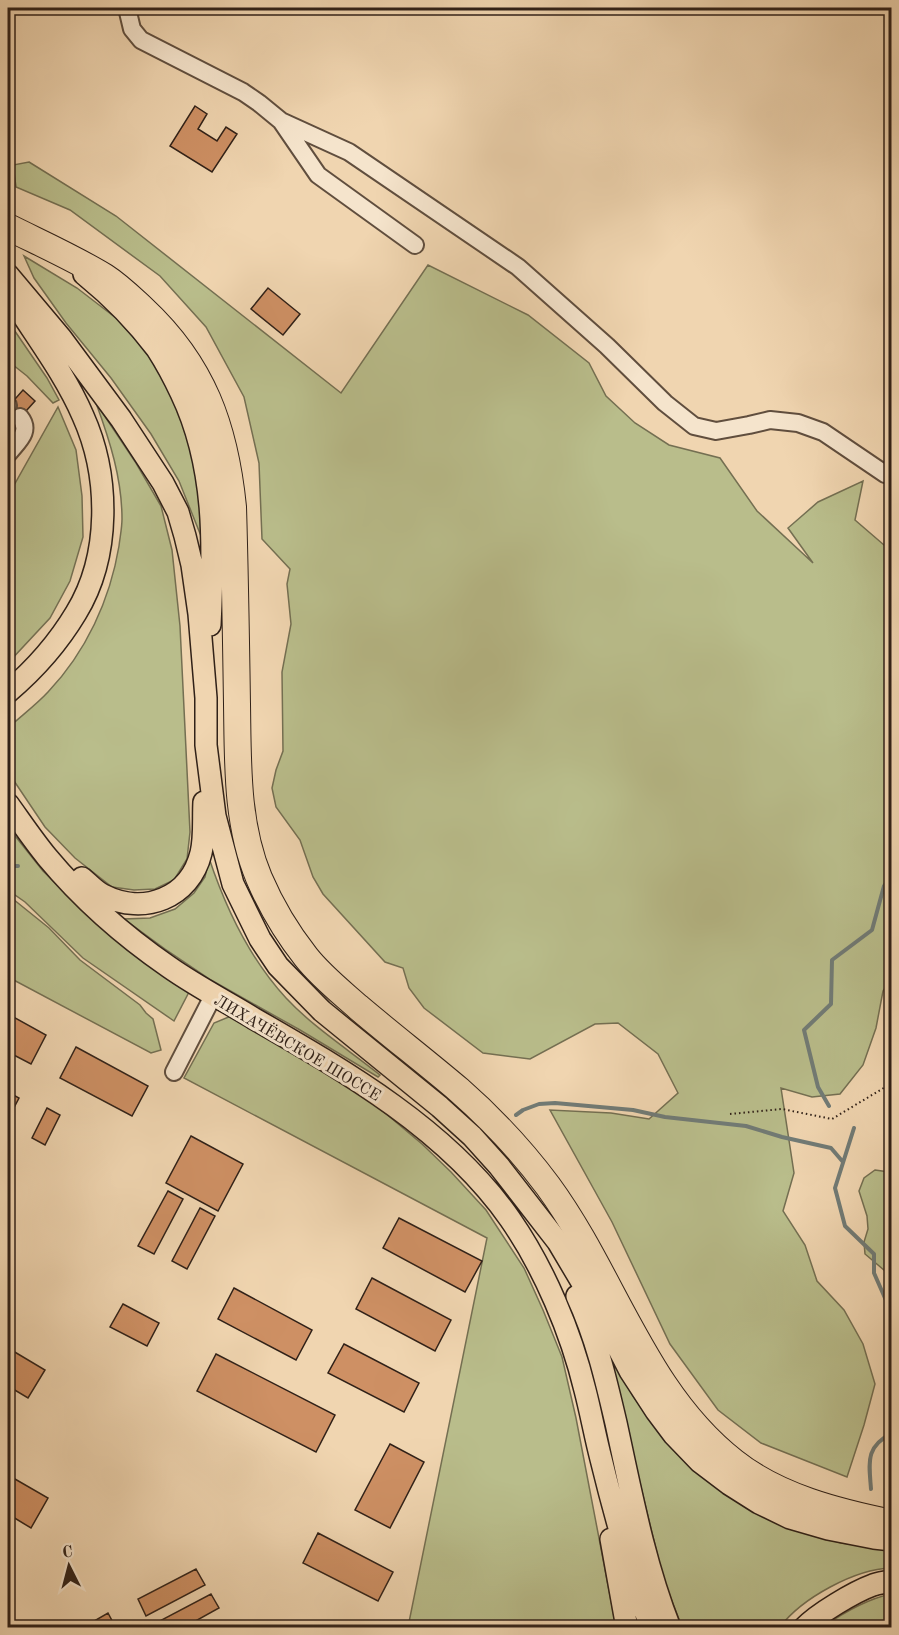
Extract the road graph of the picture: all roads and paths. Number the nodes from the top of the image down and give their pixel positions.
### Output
1 (127, 8) edge
2 (281, 121) junction
3 (8, 192) edge
4 (10, 219) edge
5 (415, 245) dead end
6 (56, 251) junction
7 (8, 275) edge
8 (8, 292) edge
9 (12, 409) edge
10 (8, 454) edge
11 (891, 476) edge
12 (8, 692) edge
13 (206, 698) junction
14 (206, 745) junction
15 (13, 811) edge
16 (213, 996) junction
17 (174, 1072) dead end
18 (891, 1083) edge
19 (730, 1114) dead end
20 (537, 1215) junction
21 (599, 1452) junction
22 (891, 1523) edge
23 (891, 1540) edge
24 (891, 1581) edge
25 (627, 1628) edge
26 (651, 1628) edge
27 (670, 1628) edge
28 (804, 1628) edge

1 - 2 lane
2 - 5 lane
2 - 11 lane
3 - 4 path
4 - 6 highway
6 - 13 main road
6 - 22 highway
7 - 13 main road
8 - 12 main road
9 - 10 lane
13 - 14 main road
14 - 15 main road
14 - 20 main road
15 - 16 main road, ЛИХАЧЁВСКОЕ ШОССЕ
16 - 17 lane
16 - 21 main road, ЛИХАЧЁВСКОЕ ШОССЕ
18 - 19 path
20 - 23 main road
20 - 27 main road
21 - 25 main road
21 - 26 main road
24 - 28 main road

